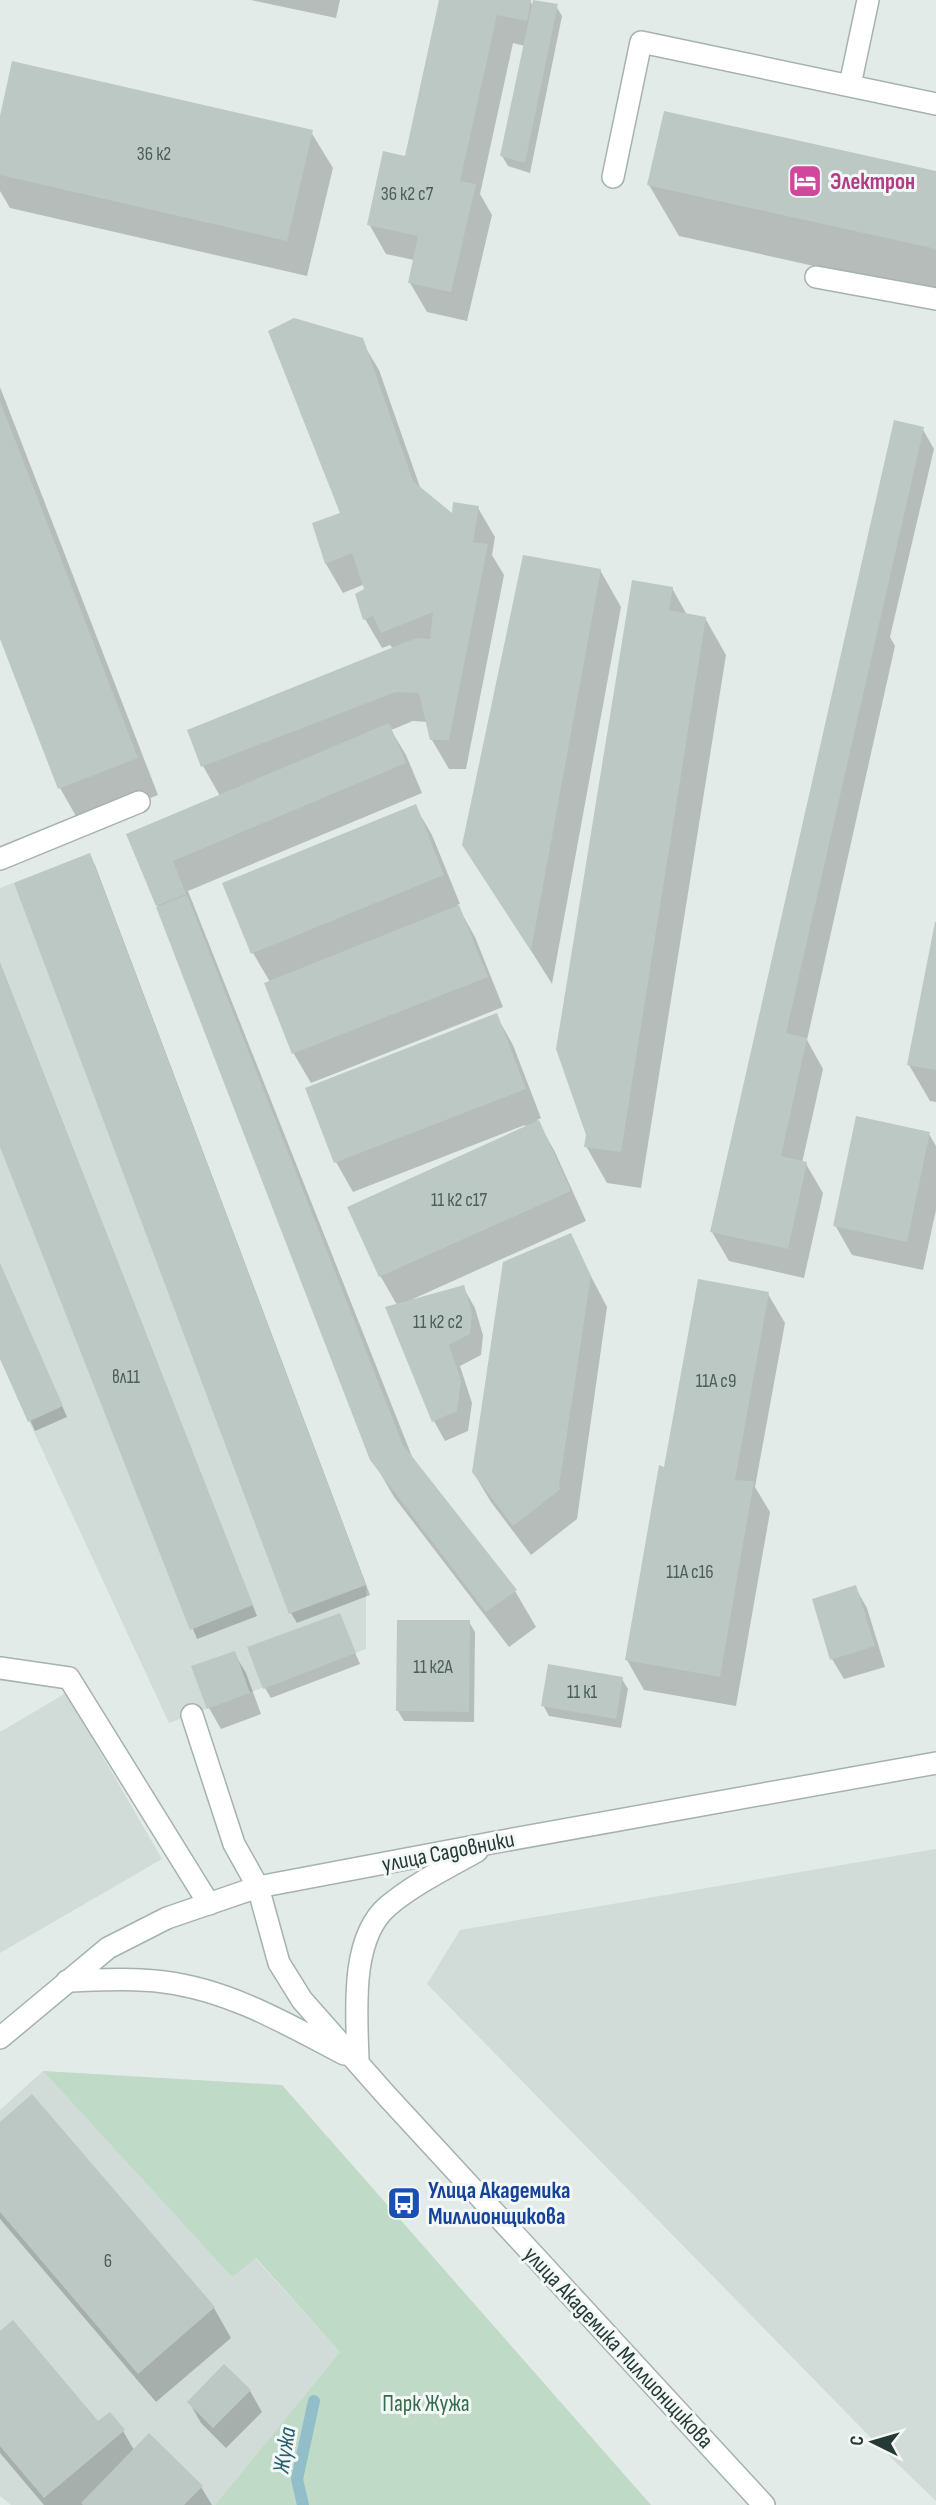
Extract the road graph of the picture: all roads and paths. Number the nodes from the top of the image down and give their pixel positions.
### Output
1 (868, 0) edge
2 (850, 85) junction
3 (936, 104) edge
4 (613, 177) dead end
5 (816, 276) dead end
6 (936, 299) edge
7 (139, 802) dead end
8 (0, 859) edge
9 (0, 1668) edge
10 (192, 1715) dead end
11 (934, 1760) edge
12 (491, 1843) junction
13 (258, 1888) junction
14 (209, 1904) junction
15 (67, 1981) junction
16 (0, 2038) edge
17 (358, 2062) junction
18 (764, 2505) edge

1 - 2 street
2 - 3 street
2 - 4 street
5 - 6 street
7 - 8 street
9 - 14 street
10 - 13 street, улица Академика Миллионщикова
11 - 12 street, улица Садовники
12 - 13 street, улица Садовники
12 - 17 street
13 - 14 street, улица Садовники
13 - 17 street, улица Академика Миллионщикова
14 - 15 street, улица Садовники
15 - 16 street, улица Садовники
15 - 17 street
17 - 18 street, улица Академика Миллионщикова

